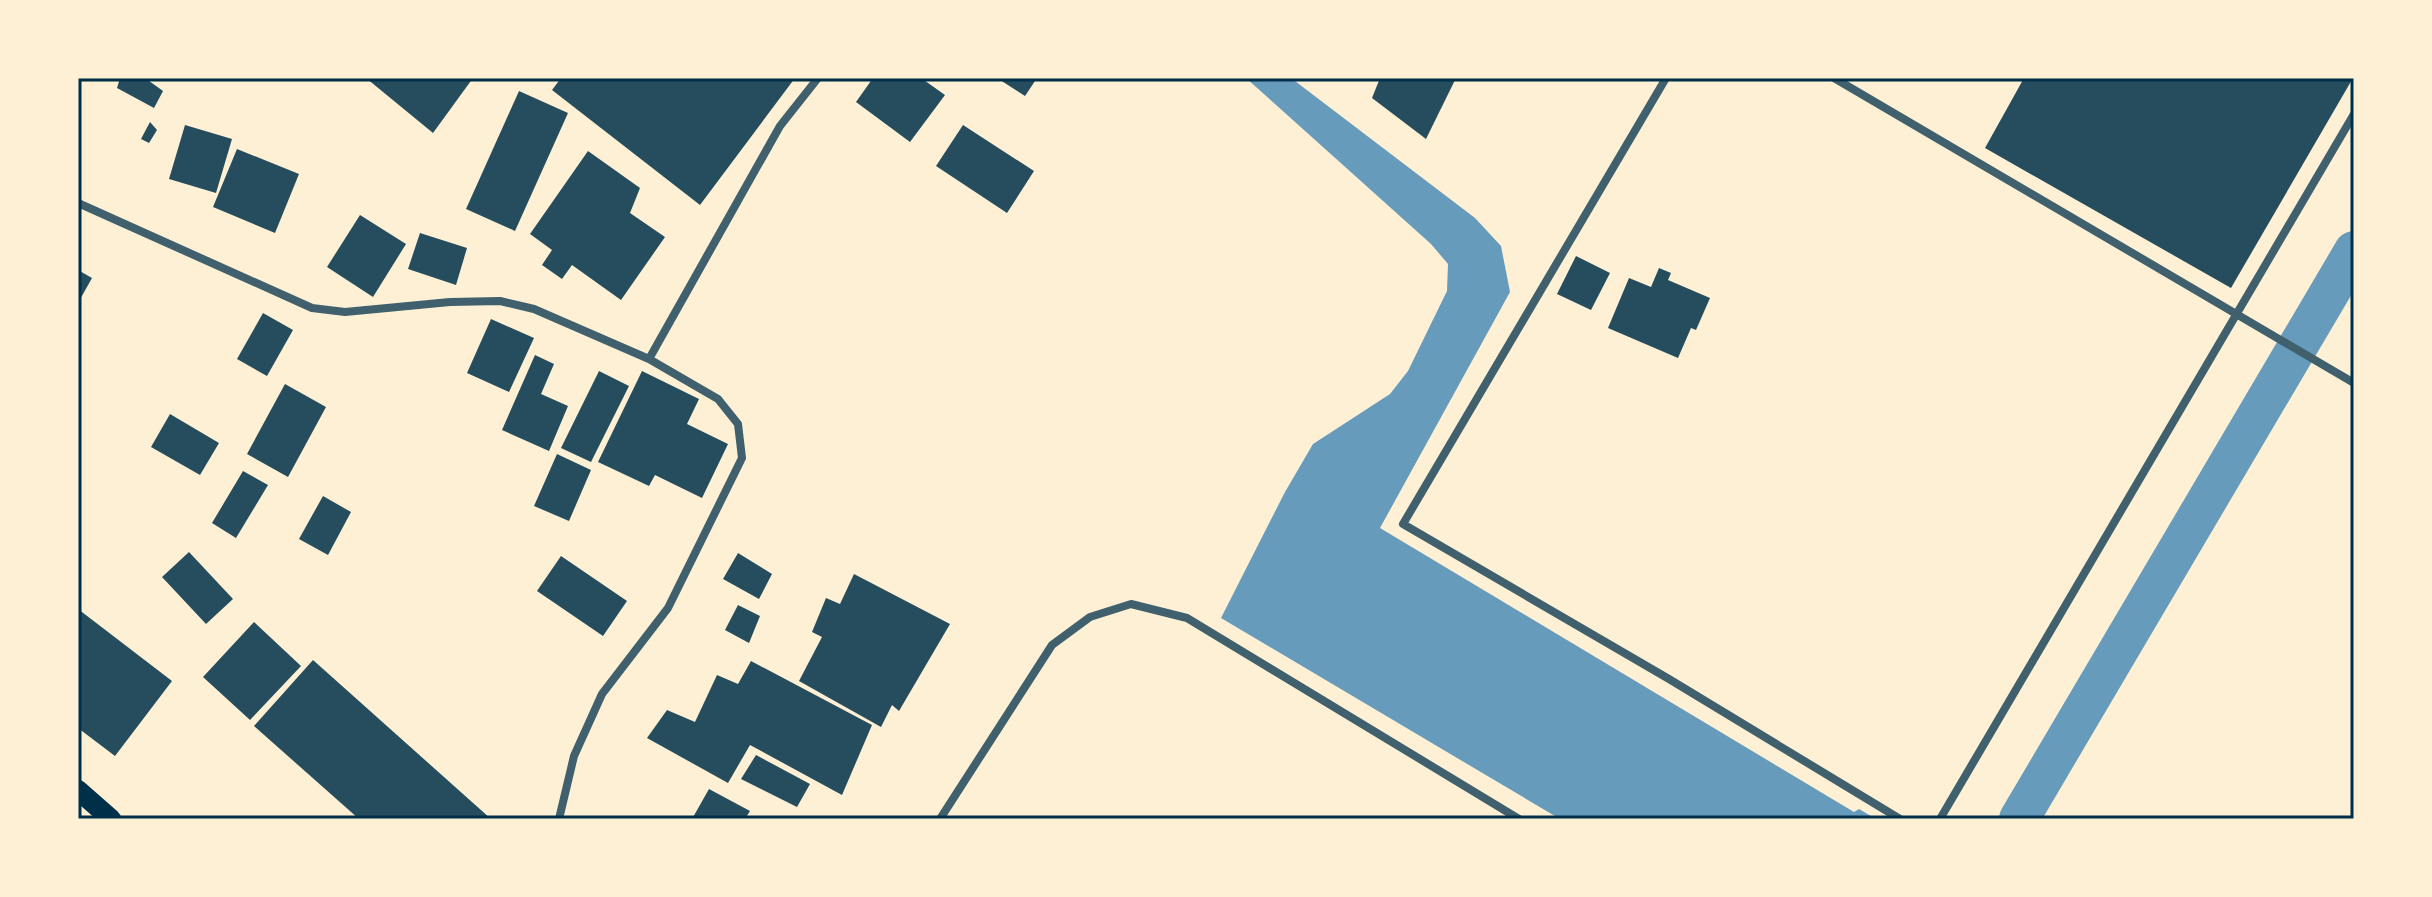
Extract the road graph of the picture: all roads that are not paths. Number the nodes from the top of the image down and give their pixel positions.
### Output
1 (818, 78) edge
2 (1666, 78) edge
3 (1834, 78) edge
4 (2354, 114) edge
5 (78, 203) edge
6 (2237, 314) junction
7 (649, 359) junction
8 (2354, 383) edge
9 (78, 790) edge
10 (111, 819) edge
11 (559, 819) edge
12 (940, 819) edge
13 (1519, 819) edge
14 (1900, 819) edge
15 (1940, 819) edge

1 - 7 street
2 - 14 street
3 - 6 street
4 - 6 street
5 - 7 street
6 - 8 street
6 - 15 street
7 - 11 street
9 - 10 main road
12 - 13 street

